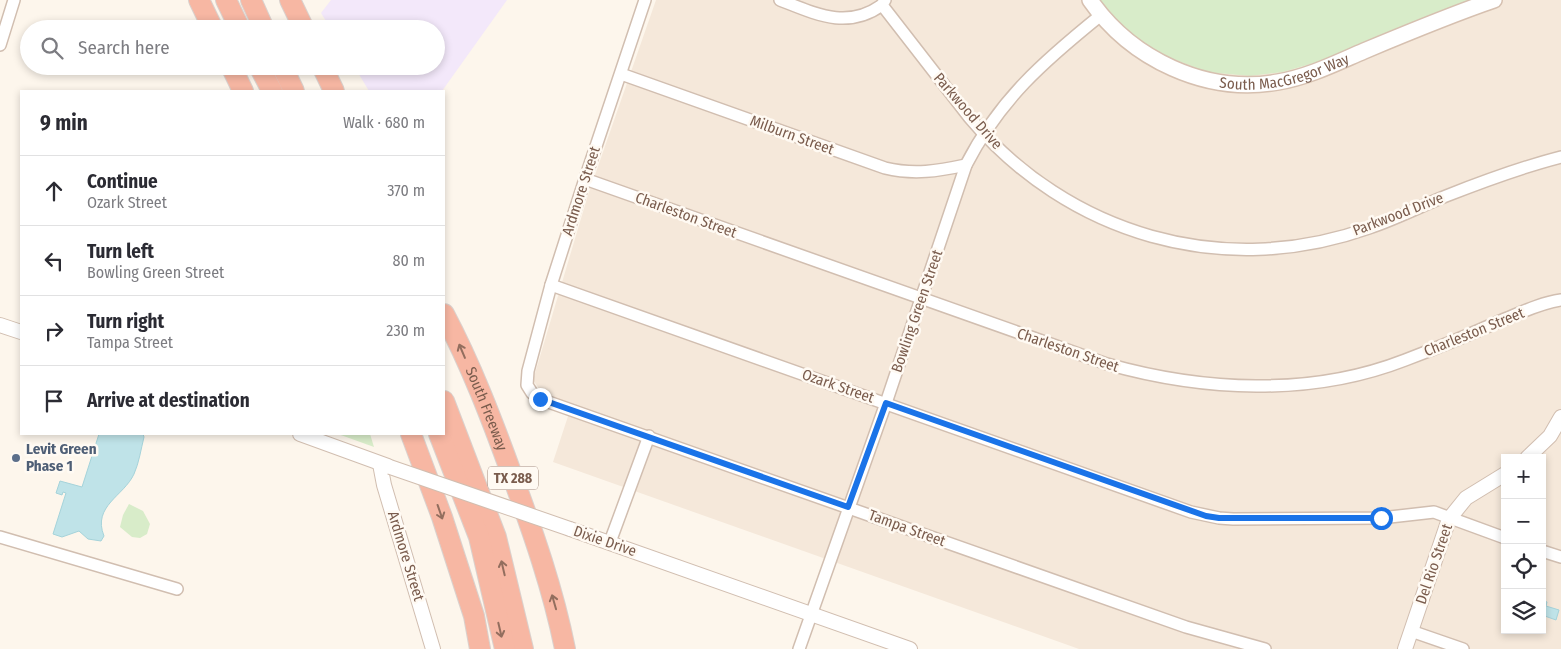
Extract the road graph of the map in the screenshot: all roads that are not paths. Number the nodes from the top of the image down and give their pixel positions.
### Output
1 (14, 0) edge
2 (226, 0) edge
3 (251, 0) edge
4 (290, 0) edge
5 (302, 0) edge
6 (645, 0) edge
7 (780, 0) edge
8 (1090, 0) edge
9 (1494, 0) edge
10 (199, 1) edge
11 (884, 3) edge
12 (1101, 15) junction
13 (208, 20) edge
14 (236, 20) edge
15 (260, 20) edge
16 (300, 20) edge
17 (310, 20) edge
18 (0, 45) edge
19 (621, 74) junction
20 (235, 75) edge
21 (264, 75) edge
22 (286, 75) edge
23 (326, 75) edge
24 (332, 75) edge
25 (243, 90) edge
26 (271, 90) edge
27 (294, 90) edge
28 (334, 90) edge
29 (338, 90) edge
30 (983, 133) junction
31 (1561, 157) edge
32 (966, 165) junction
33 (585, 179) junction
34 (551, 285) junction
35 (922, 299) junction
36 (1561, 300) edge
37 (445, 316) edge
38 (0, 325) edge
39 (20, 332) edge
40 (527, 385) joint
41 (886, 403) junction
42 (445, 404) edge
43 (1561, 417) edge
44 (303, 435) edge
45 (411, 435) edge
46 (439, 435) edge
47 (649, 436) junction
48 (1531, 454) edge
49 (385, 465) junction
50 (1501, 476) edge
51 (848, 507) junction
52 (1449, 519) junction
53 (0, 537) edge
54 (1501, 537) edge
55 (610, 542) junction
56 (1546, 552) edge
57 (1561, 557) edge
58 (177, 589) dead end
59 (812, 614) junction
60 (1411, 631) junction
61 (434, 649) edge
62 (480, 649) edge
63 (505, 649) edge
64 (523, 649) edge
65 (565, 649) edge
66 (799, 649) edge
67 (910, 649) edge
68 (1264, 649) edge
69 (1405, 649) edge
70 (1463, 649) edge

1 - 18 street
2 - 14 highway
3 - 15 highway
4 - 16 highway
5 - 17 highway
6 - 19 street, Ardmore Street
7 - 11 street
8 - 12 main road, South MacGregor Way
9 - 12 main road, South MacGregor Way
10 - 13 highway
11 - 30 street, Parkwood Drive
12 - 30 street, Bowling Green Street
19 - 32 street, Milburn Street
19 - 33 street, Ardmore Street
20 - 25 highway
21 - 26 highway
22 - 27 highway
23 - 28 highway
24 - 29 highway
30 - 31 street, Parkwood Drive
30 - 32 street, Bowling Green Street
32 - 35 street, Bowling Green Street
33 - 34 street, Ardmore Street
33 - 35 street, Charleston Street
34 - 40 street, Ardmore Street
34 - 41 street, Ozark Street
35 - 36 street, Charleston Street
35 - 41 street, Bowling Green Street
65 -> 37 highway, South Freeway / TX 288
38 - 39 street
40 - 47 street, Tampa Street
41 - 51 street, Bowling Green Street
41 - 52 street, Ozark Street
64 -> 42 highway
43 - 48 street
44 - 49 street, Dixie Drive
45 -> 62 highway
46 -> 63 highway
47 - 51 street, Tampa Street
47 - 55 street
49 - 55 street, Dixie Drive, bridge
49 - 61 street, Ardmore Street
50 - 52 street, Del Rio Street
51 - 59 street, Bowling Green Street
51 - 68 street, Tampa Street
52 - 54 street, Ozark Street
52 - 60 street, Del Rio Street
53 - 58 street
55 - 59 street, Dixie Drive
56 - 57 street
59 - 66 street, Bowling Green Street
59 - 67 street, Dixie Drive
60 - 69 street, Del Rio Street
60 - 70 street

